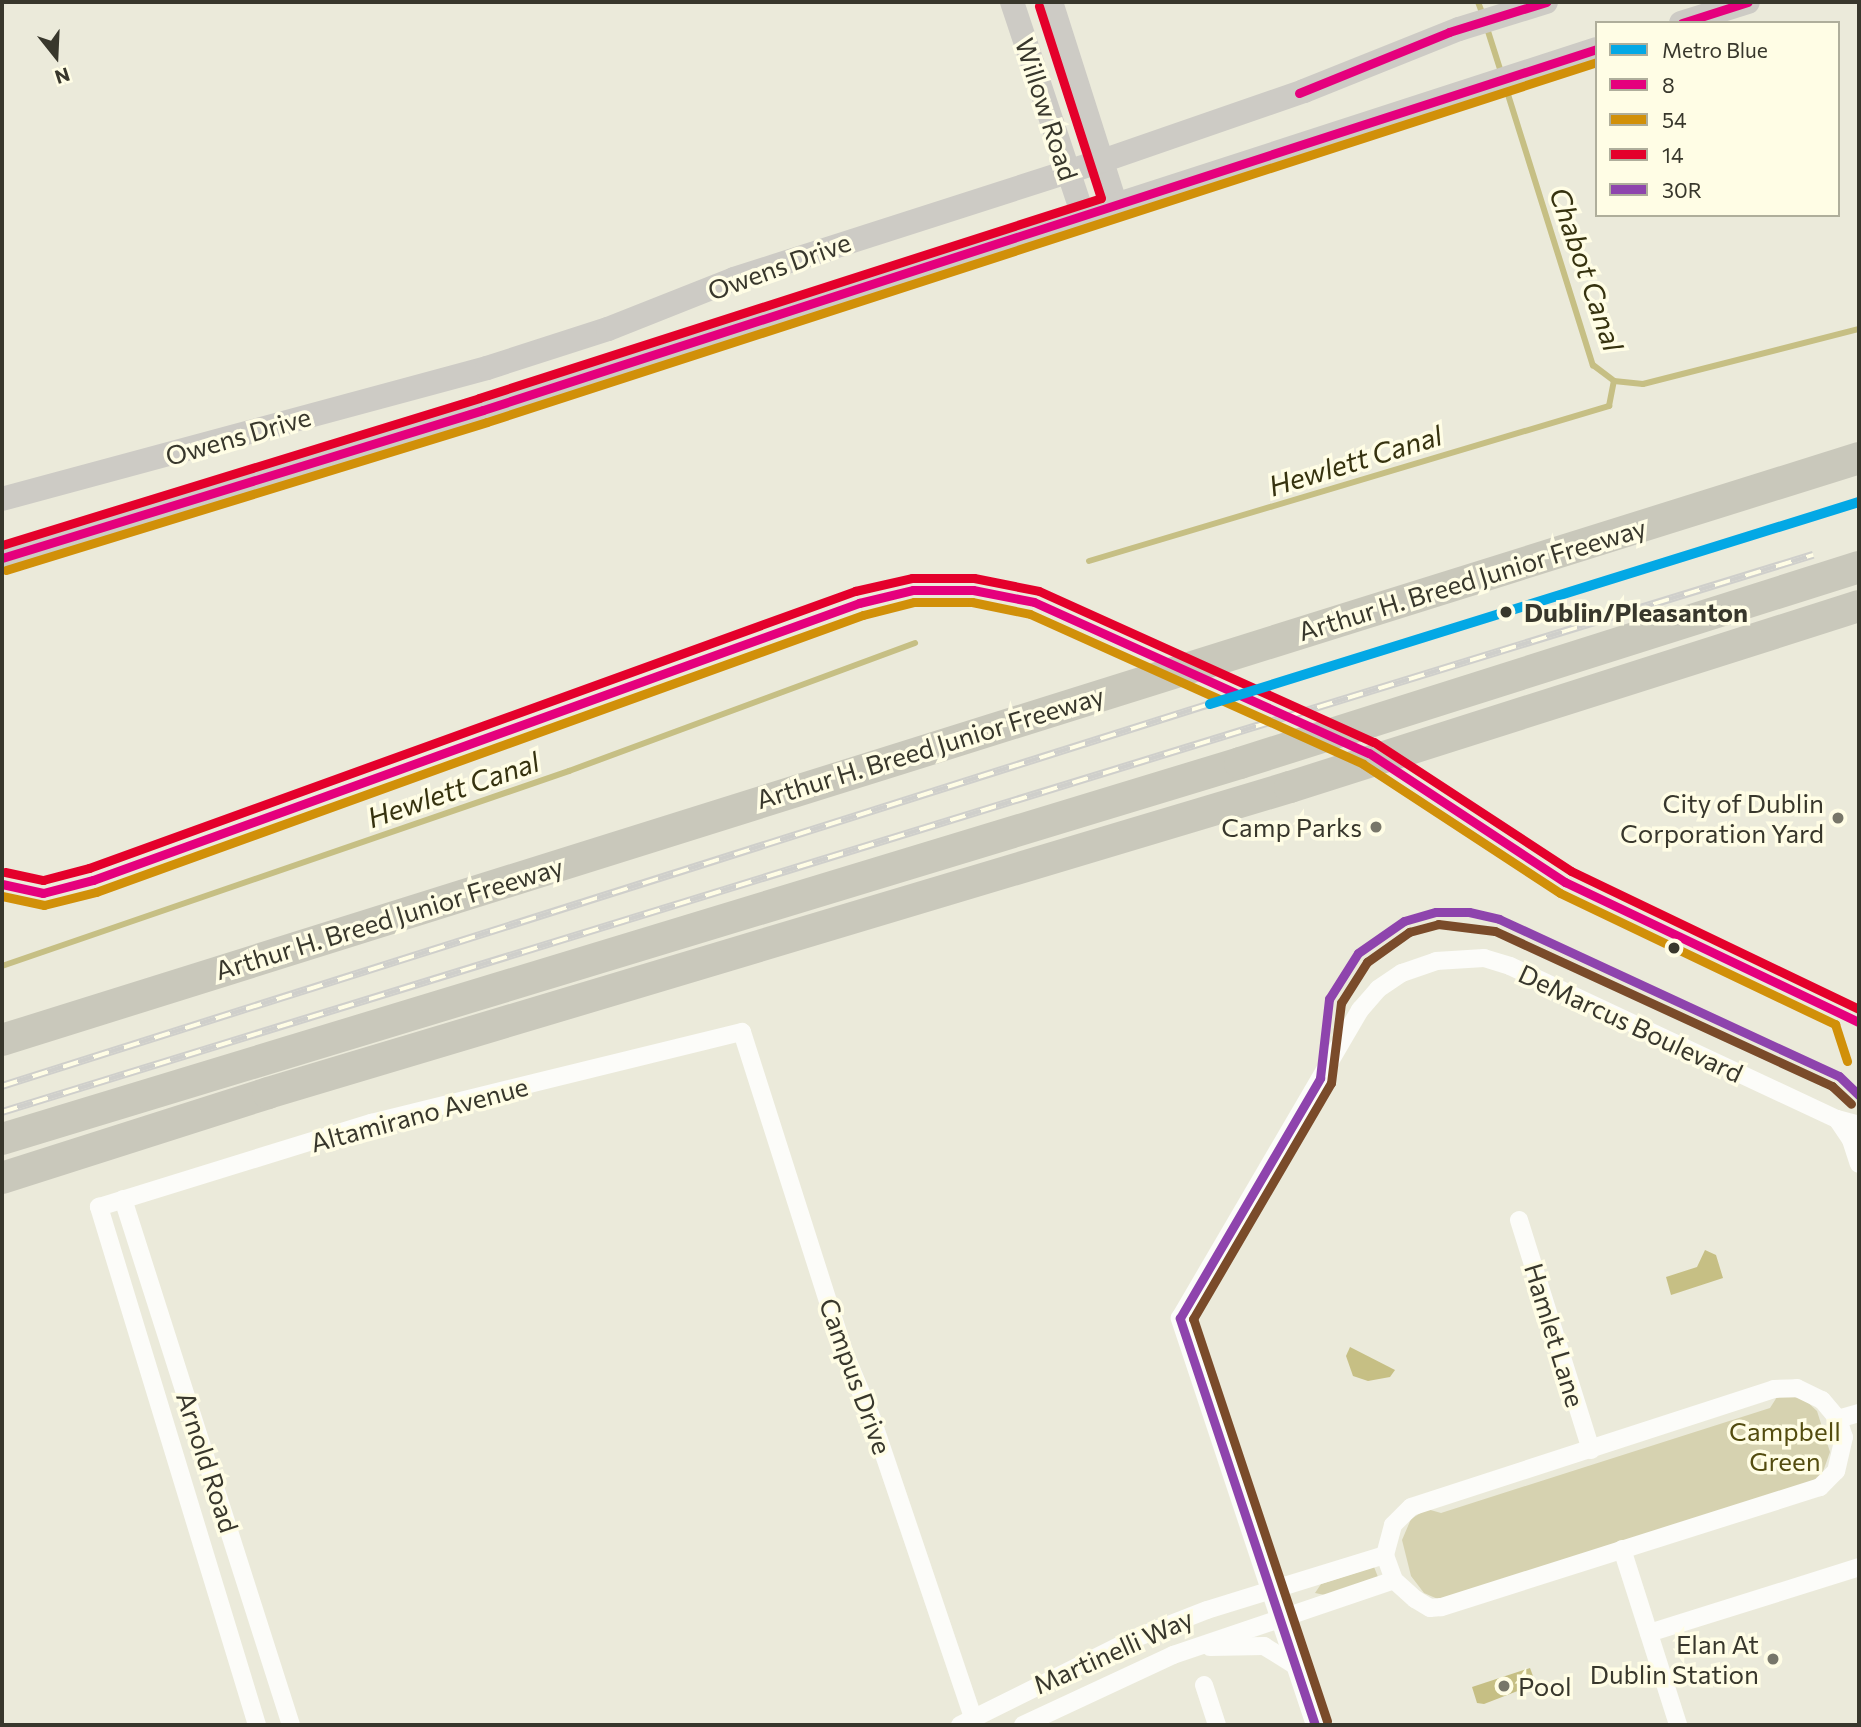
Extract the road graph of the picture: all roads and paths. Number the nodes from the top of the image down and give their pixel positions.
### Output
1 (1012, 2) edge
2 (1051, 2) edge
3 (1546, 2) edge
4 (1748, 2) edge
5 (1687, 21) edge
6 (1595, 50) edge
7 (1102, 160) junction
8 (1067, 172) junction
9 (1116, 206) junction
10 (1083, 216) junction
11 (1859, 458) edge
12 (2, 499) edge
13 (2, 558) edge
14 (1859, 567) edge
15 (1859, 606) edge
16 (742, 1032) joint
17 (2, 1040) edge
18 (1837, 1119) junction
19 (1859, 1125) edge
20 (2, 1139) edge
21 (1859, 1164) edge
22 (2, 1178) edge
23 (123, 1199) junction
24 (99, 1207) joint
25 (1519, 1220) dead end
26 (1859, 1413) edge
27 (1847, 1429) edge
28 (1591, 1450) junction
29 (1622, 1549) junction
30 (1385, 1555) junction
31 (1859, 1567) edge
32 (1394, 1580) junction
33 (1271, 1590) junction
34 (1280, 1616) junction
35 (1648, 1633) junction
36 (1296, 1666) junction
37 (1126, 1676) junction
38 (1204, 1685) dead end
39 (964, 1723) edge
40 (257, 1725) edge
41 (291, 1725) edge
42 (1023, 1725) edge
43 (1217, 1725) edge
44 (1315, 1725) edge
45 (1678, 1725) edge

1 - 8 street, Willow Road
2 - 7 street, Willow Road
3 - 7 street, Owens Drive
4 - 5 street
6 - 9 street, Owens Drive
7 - 8 street, Owens Drive
7 - 9 street, Willow Road
8 - 10 street, Willow Road
8 - 12 street, Owens Drive
9 - 10 street, Owens Drive
10 - 13 street, Owens Drive
11 - 17 highway, Arthur H. Breed Junior Freeway
14 - 20 highway
15 - 22 highway
16 - 23 street, Altamirano Avenue
16 - 39 street, Campus Drive
18 - 19 street, DeMarcus Boulevard
18 - 21 street
18 - 33 street, DeMarcus Boulevard
23 - 24 street, Altamirano Avenue
23 - 41 street, Arnold Road
24 - 40 street, Arnold Road
25 - 28 street, Hamlet Lane
26 - 27 street
27 - 28 street
27 - 29 street
28 - 30 street
29 - 32 street
29 - 35 street
30 - 32 street
30 - 33 street
31 - 35 street
32 - 34 street
33 - 34 street, DeMarcus Boulevard
33 - 39 street, Martinelli Way
34 - 36 street, DeMarcus Boulevard
34 - 37 street, Martinelli Way
35 - 45 street
36 - 37 street, Martinelli Way
36 - 44 street, DeMarcus Boulevard
37 - 42 street, Martinelli Way
38 - 43 street

